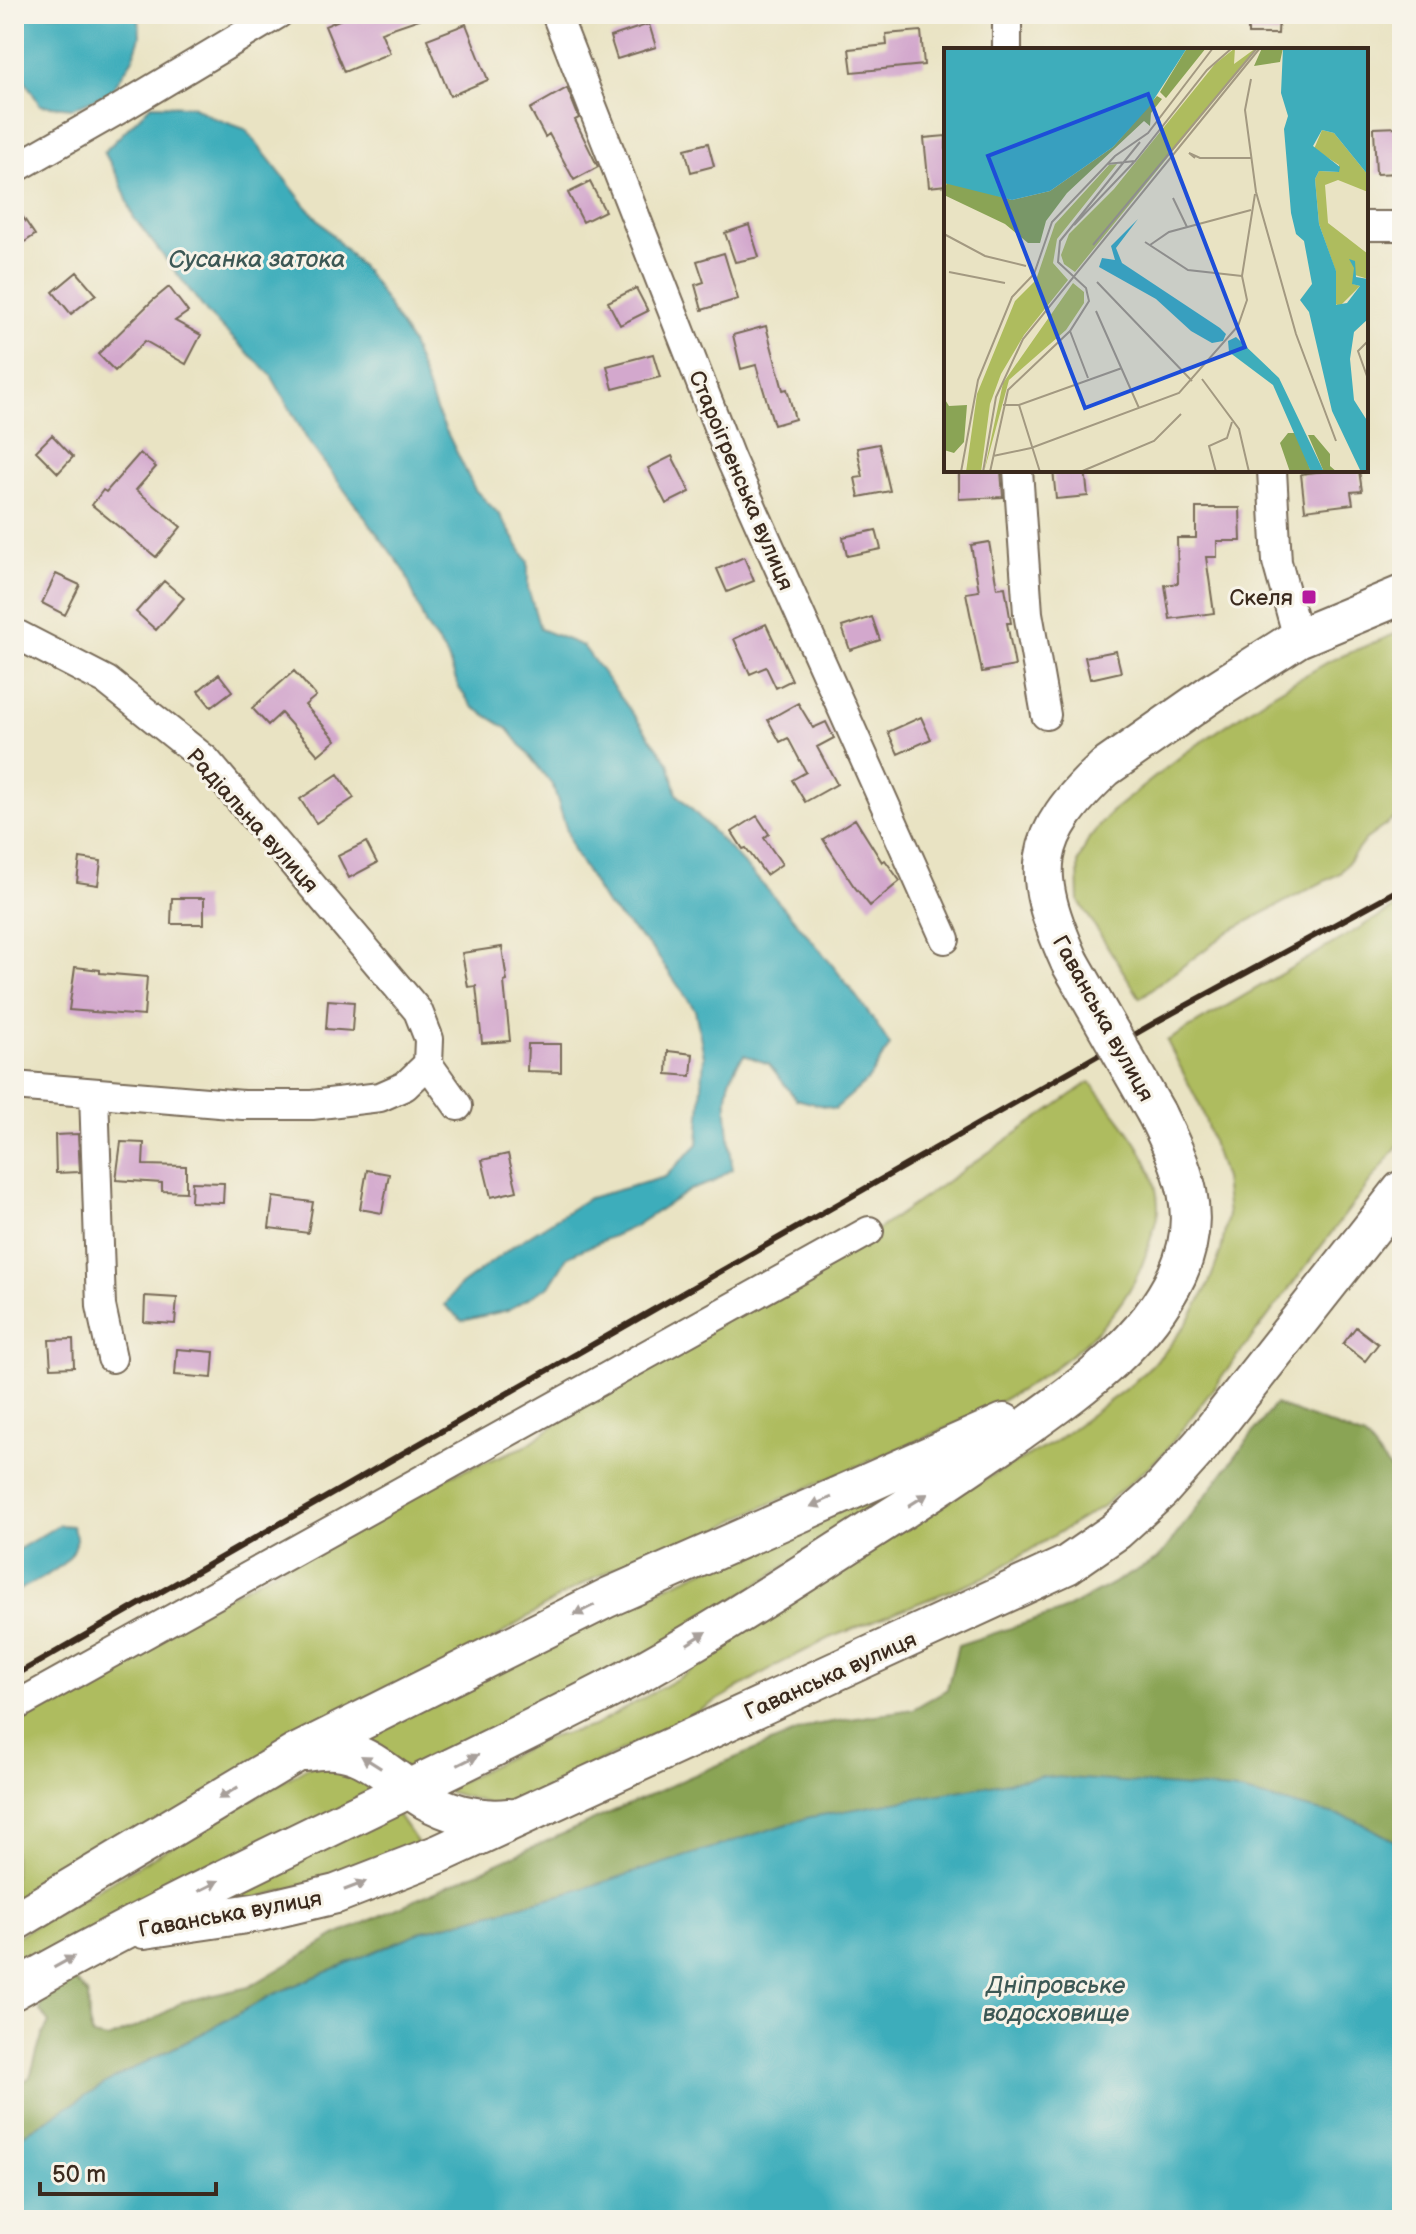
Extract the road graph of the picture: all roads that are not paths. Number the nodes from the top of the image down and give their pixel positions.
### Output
1 (278, 14) edge
2 (556, 14) edge
3 (1007, 14) edge
4 (1007, 48) edge
5 (14, 169) edge
6 (1368, 226) edge
7 (1402, 226) edge
8 (1018, 472) edge
9 (1272, 472) edge
10 (1402, 595) edge
11 (14, 633) edge
12 (1298, 638) junction
13 (1046, 715) dead end
14 (945, 939) dead end
15 (428, 1064) junction
16 (14, 1086) edge
17 (94, 1093) junction
18 (458, 1106) dead end
19 (1402, 1190) edge
20 (869, 1231) dead end
21 (112, 1358) dead end
22 (1073, 1394) junction
23 (14, 1707) edge
24 (295, 1754) junction
25 (410, 1789) junction
26 (518, 1817) junction
27 (14, 1922) edge
28 (114, 1933) junction
29 (14, 1990) edge

1 - 5 street
2 - 14 street, Староігренська вулиця
3 - 4 street
6 - 7 street
8 - 13 street
9 - 12 street
10 - 12 street, Гаванська вулиця
11 - 15 street, Радіальна вулиця
12 - 22 street, Гаванська вулиця, bridge
15 - 17 street
15 - 18 street, Радіальна вулиця
16 - 17 street
17 - 21 street
19 - 26 street, Гаванська вулиця
20 - 23 street
22 -> 24 street, Гаванська вулиця
25 -> 22 street, Гаванська вулиця
25 -> 24 street
24 -> 27 street, Гаванська вулиця
25 - 26 street
28 -> 25 street, Гаванська вулиця
28 -> 26 street, Гаванська вулиця
29 -> 28 street, Гаванська вулиця

